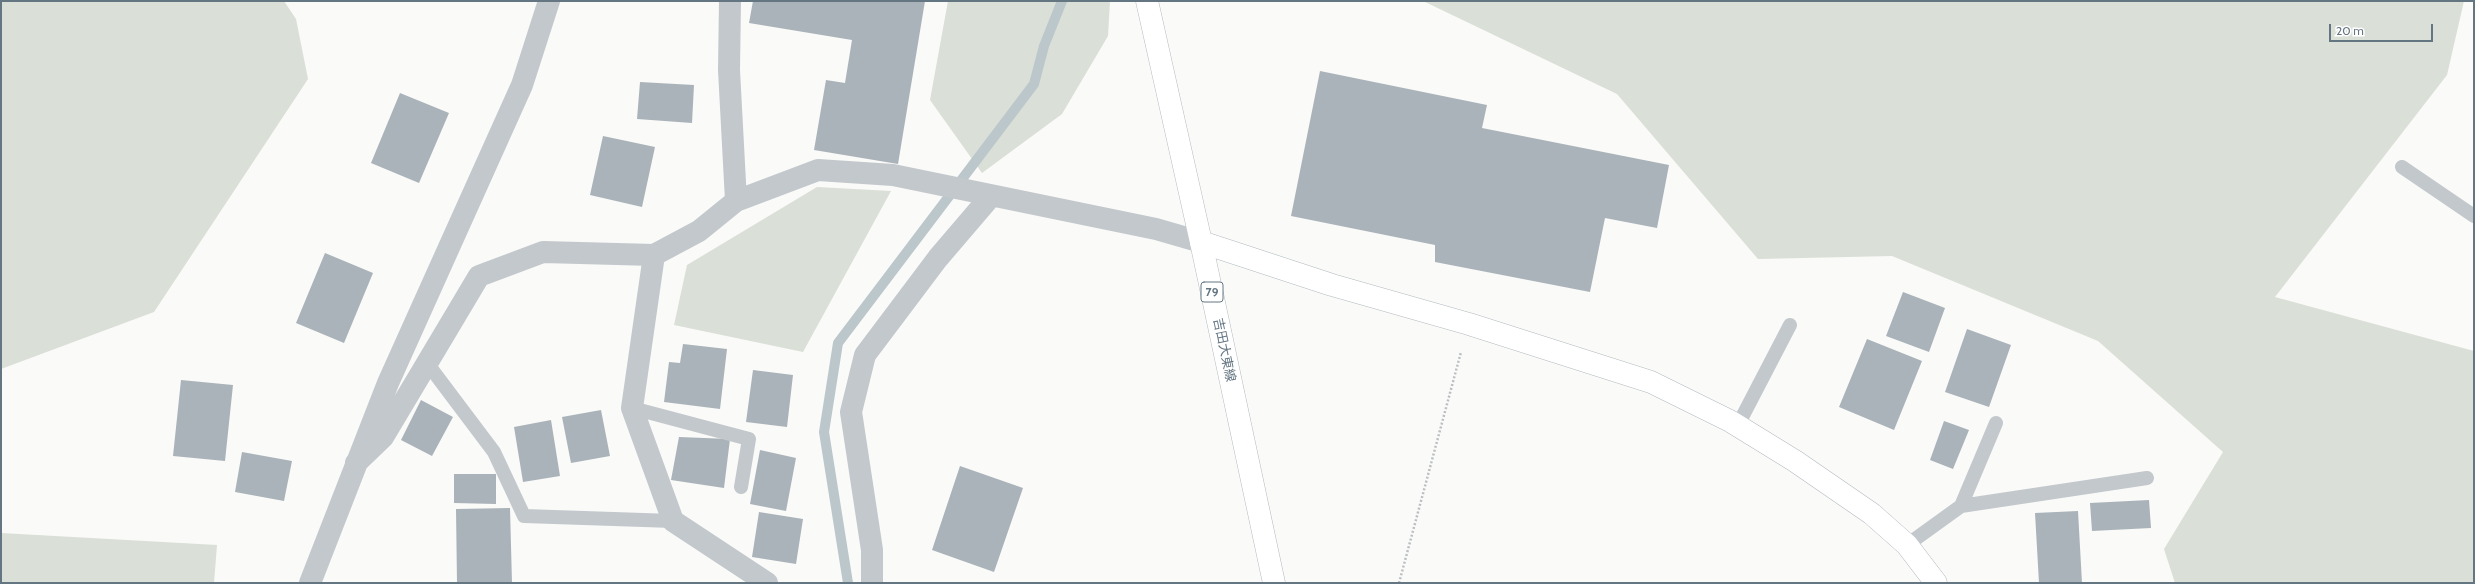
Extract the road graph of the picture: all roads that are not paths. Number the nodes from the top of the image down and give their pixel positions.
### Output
1 (549, 1) edge
2 (730, 1) edge
3 (1147, 1) edge
4 (2402, 166) dead end
5 (985, 195) junction
6 (736, 201) junction
7 (2474, 216) edge
8 (1201, 242) junction
9 (654, 255) junction
10 (1790, 325) dead end
11 (427, 363) junction
12 (632, 408) junction
13 (1996, 423) dead end
14 (1738, 426) junction
15 (356, 463) junction
16 (2147, 478) dead end
17 (741, 487) dead end
18 (1961, 506) junction
19 (673, 521) junction
20 (1907, 545) junction
21 (310, 583) edge
22 (767, 583) edge
23 (872, 583) edge
24 (1274, 583) edge
25 (1936, 583) edge

1 - 15 street
2 - 6 street
3 - 8 street, 吉田大東線 / 79
4 - 7 lane
5 - 6 street
5 - 8 street
5 - 23 street
6 - 9 street
8 - 14 street
8 - 24 street, 吉田大東線 / 79
9 - 11 street
9 - 12 street
10 - 14 lane
11 - 15 street
11 - 19 lane
12 - 17 lane
12 - 19 street
13 - 18 lane
14 - 20 street
15 - 21 street
16 - 18 lane
18 - 20 lane
19 - 22 street
20 - 25 street

